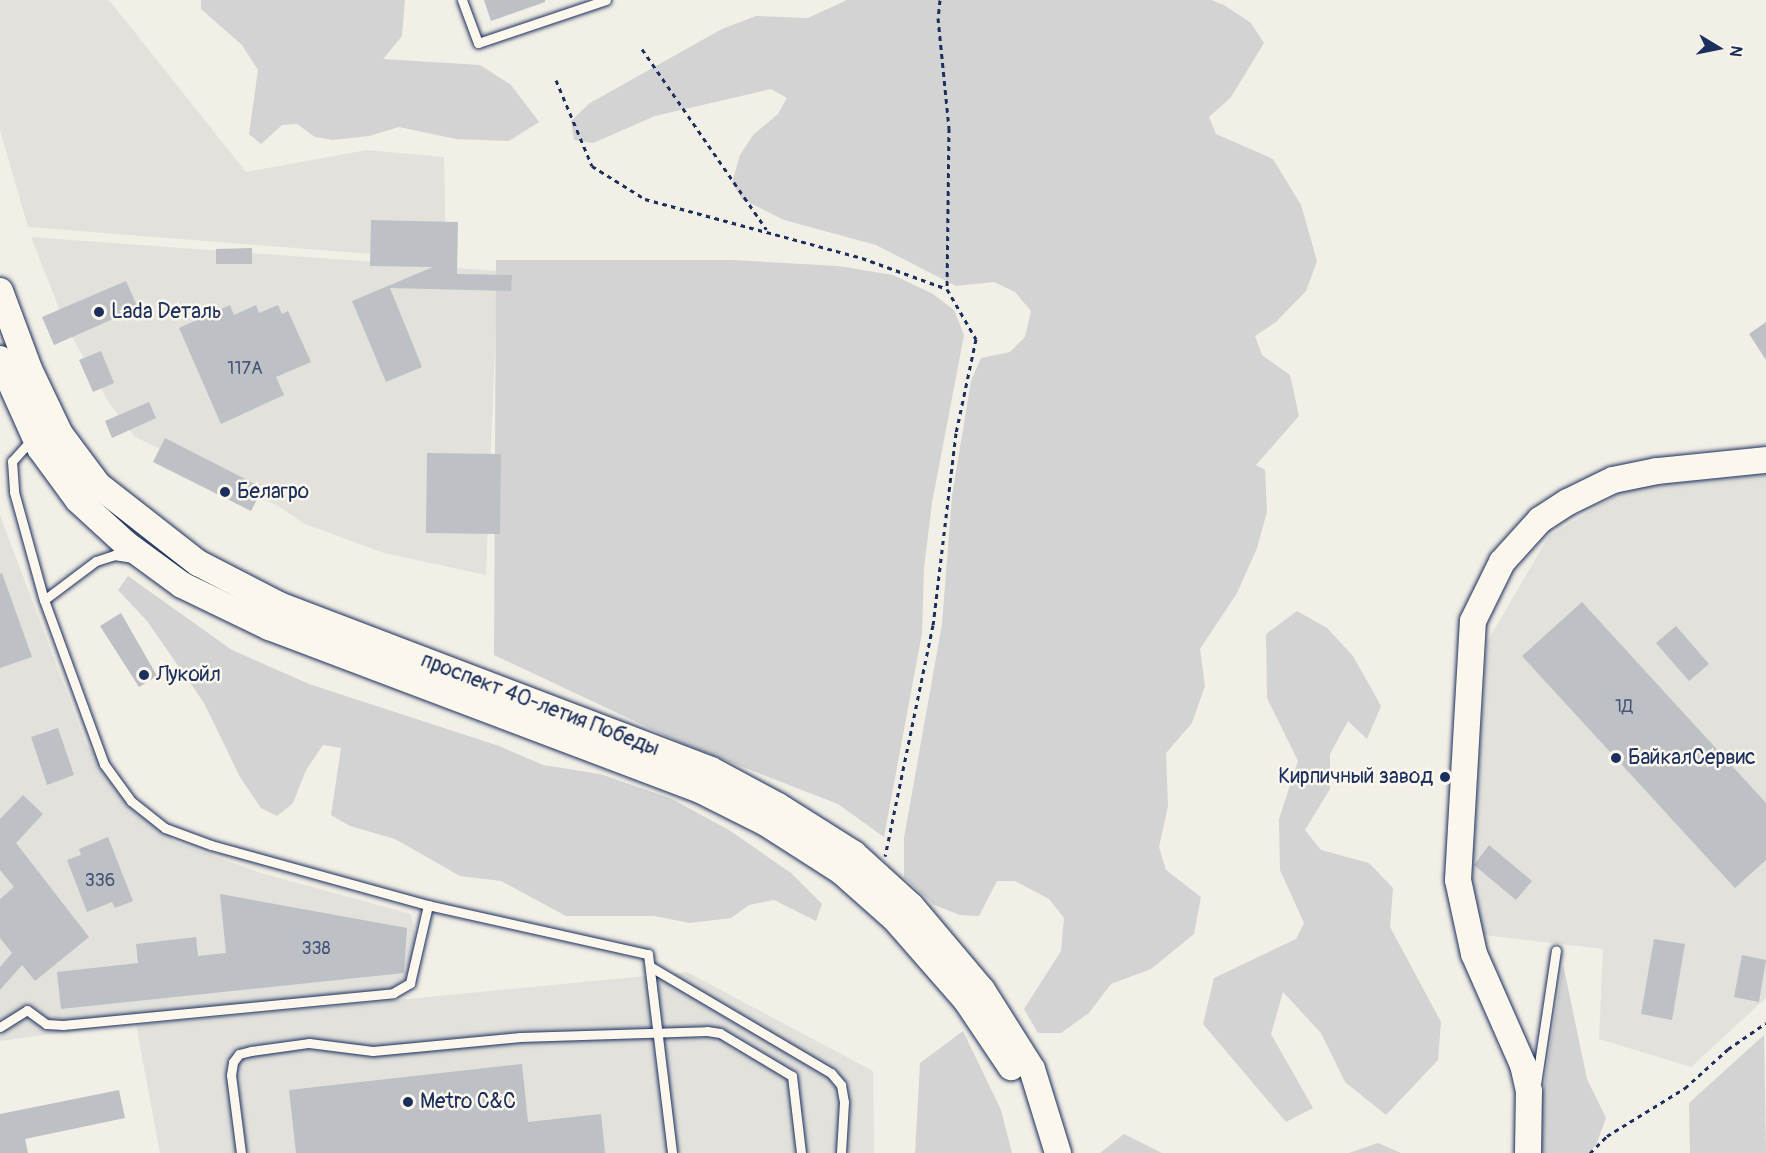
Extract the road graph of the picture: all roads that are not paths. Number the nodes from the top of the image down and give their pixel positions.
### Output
1 (462, 0) edge
2 (606, 0) edge
3 (0, 291) edge
4 (0, 359) edge
5 (45, 430) junction
6 (1766, 460) edge
7 (152, 562) junction
8 (44, 600) junction
9 (428, 905) junction
10 (1556, 950) dead end
11 (651, 967) junction
12 (0, 1027) edge
13 (659, 1032) junction
14 (1529, 1121) junction
15 (241, 1153) edge
16 (672, 1153) edge
17 (801, 1153) edge
18 (841, 1153) edge
19 (1039, 1153) edge
20 (1058, 1153) edge
21 (1528, 1153) edge

1 - 2 lane
3 - 5 main road, проспект 40-летия Победы
4 - 5 main road, проспект 40-летия Победы
5 - 7 main road, проспект 40-летия Победы
5 - 8 lane
5 - 20 main road, проспект 40-летия Победы
6 - 14 main road
7 - 8 lane
7 - 19 main road, проспект 40-летия Победы
8 - 9 lane
9 - 11 lane
9 - 12 lane
10 - 14 lane
11 - 13 lane
11 - 18 lane
13 - 15 lane
13 - 16 lane
13 - 17 lane
14 - 21 main road

